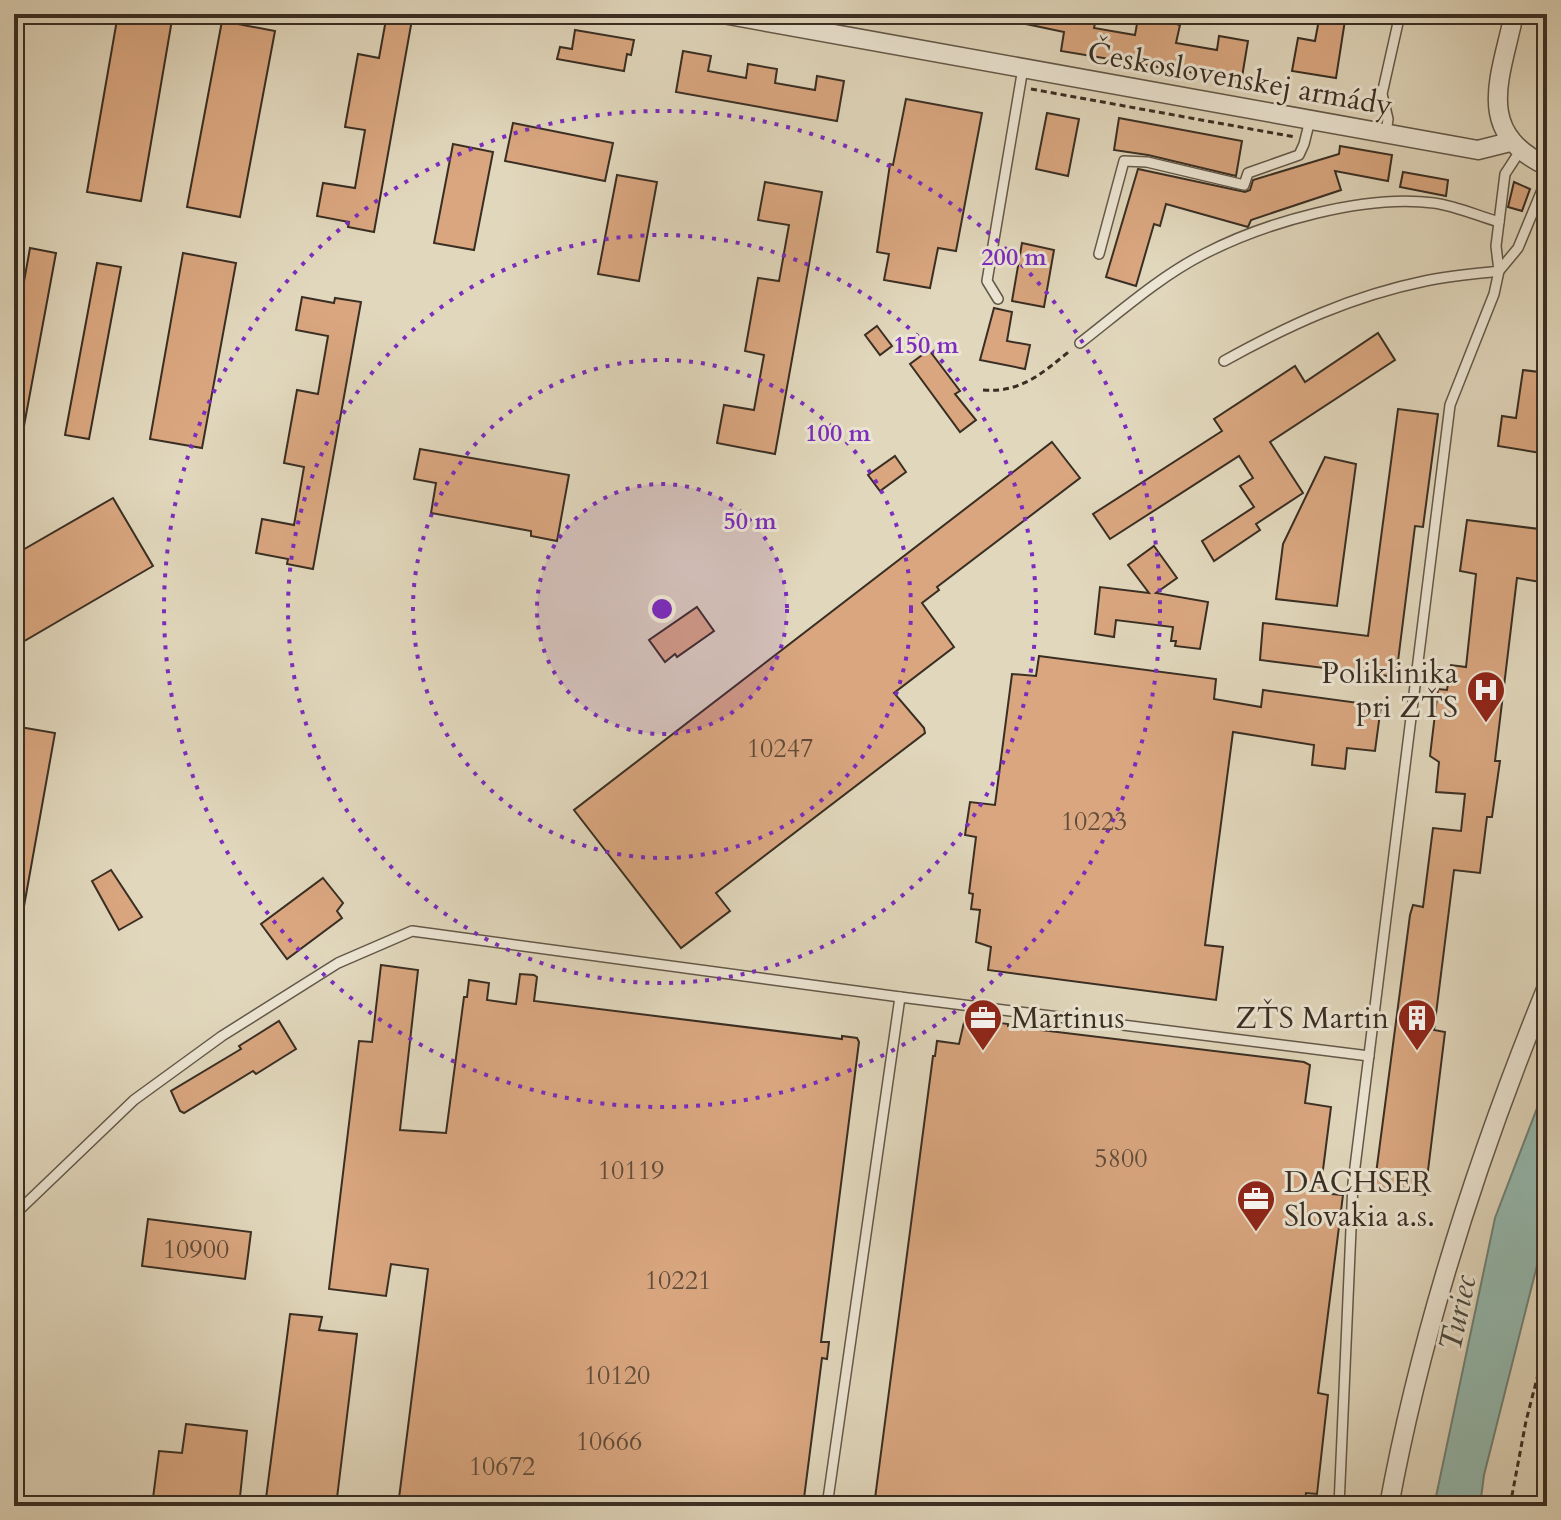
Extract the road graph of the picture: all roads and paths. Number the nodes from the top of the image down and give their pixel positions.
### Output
1 (723, 14) edge
2 (1400, 14) edge
3 (1514, 14) edge
4 (1023, 68) junction
5 (1020, 87) junction
6 (1310, 120) junction
7 (1386, 133) junction
8 (1295, 137) dead end
9 (1515, 146) junction
10 (1546, 167) edge
11 (1499, 222) junction
12 (1099, 254) dead end
13 (1499, 271) junction
14 (998, 299) dead end
15 (1080, 343) joint
16 (1224, 361) dead end
17 (983, 390) dead end
18 (1547, 987) edge
19 (900, 997) junction
20 (1369, 1056) junction
21 (14, 1215) edge
22 (1547, 1340) edge
23 (827, 1506) edge
24 (1339, 1506) edge
25 (1389, 1506) edge
26 (1510, 1506) edge

1 - 4 street, Československej armády
2 - 7 lane
3 - 9 street
4 - 5 lane
4 - 6 street, Československej armády
5 - 8 path
5 - 14 lane
6 - 7 street, Československej armády
6 - 12 lane
7 - 9 street, Československej armády
9 - 10 street
9 - 11 lane
10 - 13 lane
11 - 13 lane
11 - 15 lane
13 - 16 lane
13 - 20 lane
15 - 17 path
18 - 25 street
19 - 20 lane
19 - 21 lane
19 - 23 lane
20 - 24 lane
22 - 26 path

